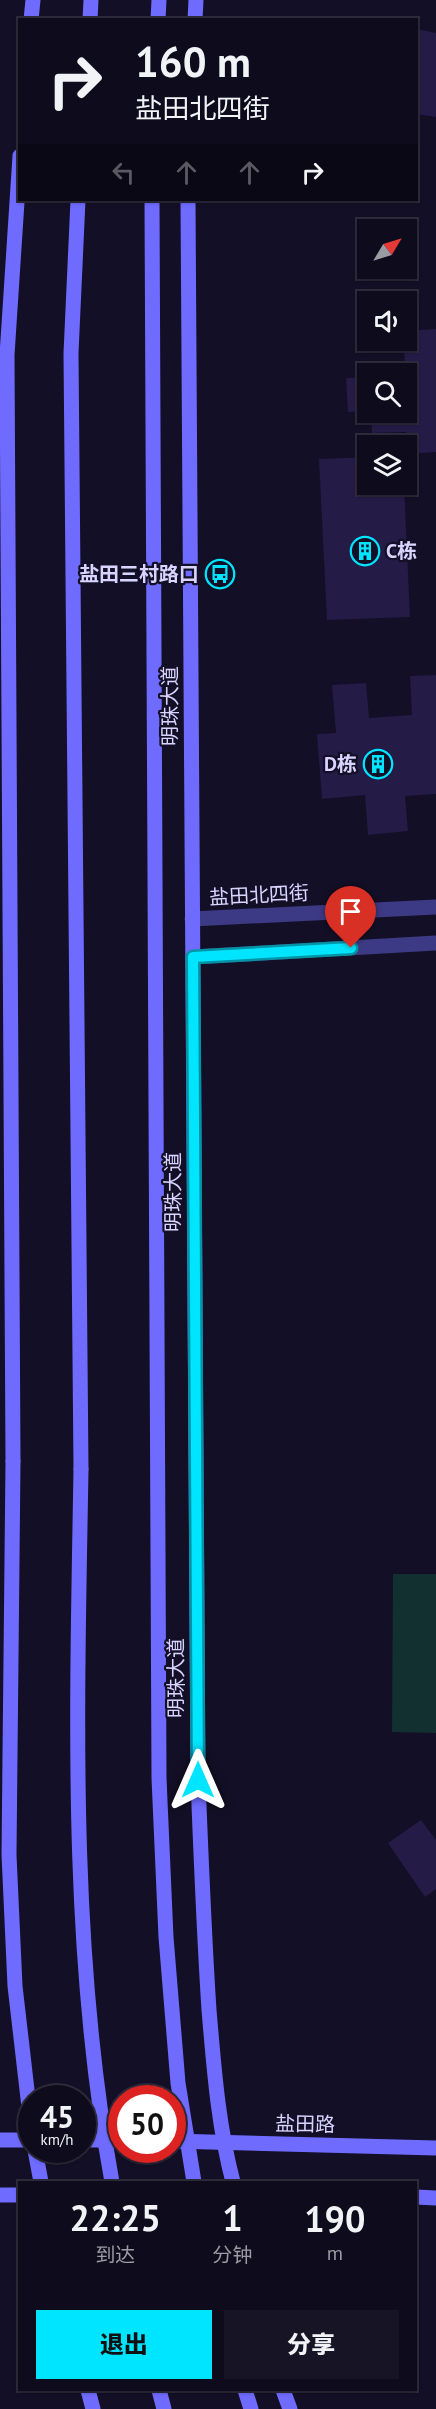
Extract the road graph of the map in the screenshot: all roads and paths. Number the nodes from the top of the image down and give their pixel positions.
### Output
1 (33, 0) edge
2 (92, 0) edge
3 (159, 0) edge
4 (196, 0) edge
5 (31, 18) edge
6 (90, 18) edge
7 (158, 18) edge
8 (195, 18) edge
9 (18, 187) edge
10 (78, 201) edge
11 (152, 201) edge
12 (188, 201) edge
13 (436, 907) edge
14 (192, 919) junction
15 (436, 943) edge
16 (193, 957) junction
17 (26, 2085) edge
18 (178, 2085) edge
19 (0, 2140) edge
20 (18, 2140) edge
21 (186, 2141) edge
22 (223, 2143) junction
23 (436, 2148) edge
24 (186, 2159) edge
25 (37, 2163) edge
26 (41, 2181) edge
27 (112, 2181) edge
28 (194, 2181) edge
29 (233, 2181) edge
30 (0, 2194) edge
31 (18, 2194) edge
32 (417, 2197) edge
33 (436, 2198) edge
34 (88, 2391) edge
35 (159, 2391) edge
36 (245, 2391) edge
37 (284, 2391) edge
38 (93, 2409) edge
39 (164, 2409) edge
40 (251, 2409) edge
41 (290, 2409) edge

1 - 5 street
2 - 6 street
3 - 7 street
4 - 8 street
9 - 17 street, bridge
10 - 27 street, bridge
11 - 18 street, 明珠大道
12 - 14 street, 明珠大道
13 - 14 street, 盐田北四街
14 - 16 street, 明珠大道
15 - 16 street
16 - 22 street, 明珠大道
19 - 20 street
21 - 22 street, 盐田路
22 - 23 street, 盐田路
22 - 29 street, 明珠大道
24 - 28 street, 明珠大道
25 - 26 street
30 - 31 street
32 - 33 street
34 - 38 street
35 - 39 street
36 - 40 street
37 - 41 street

